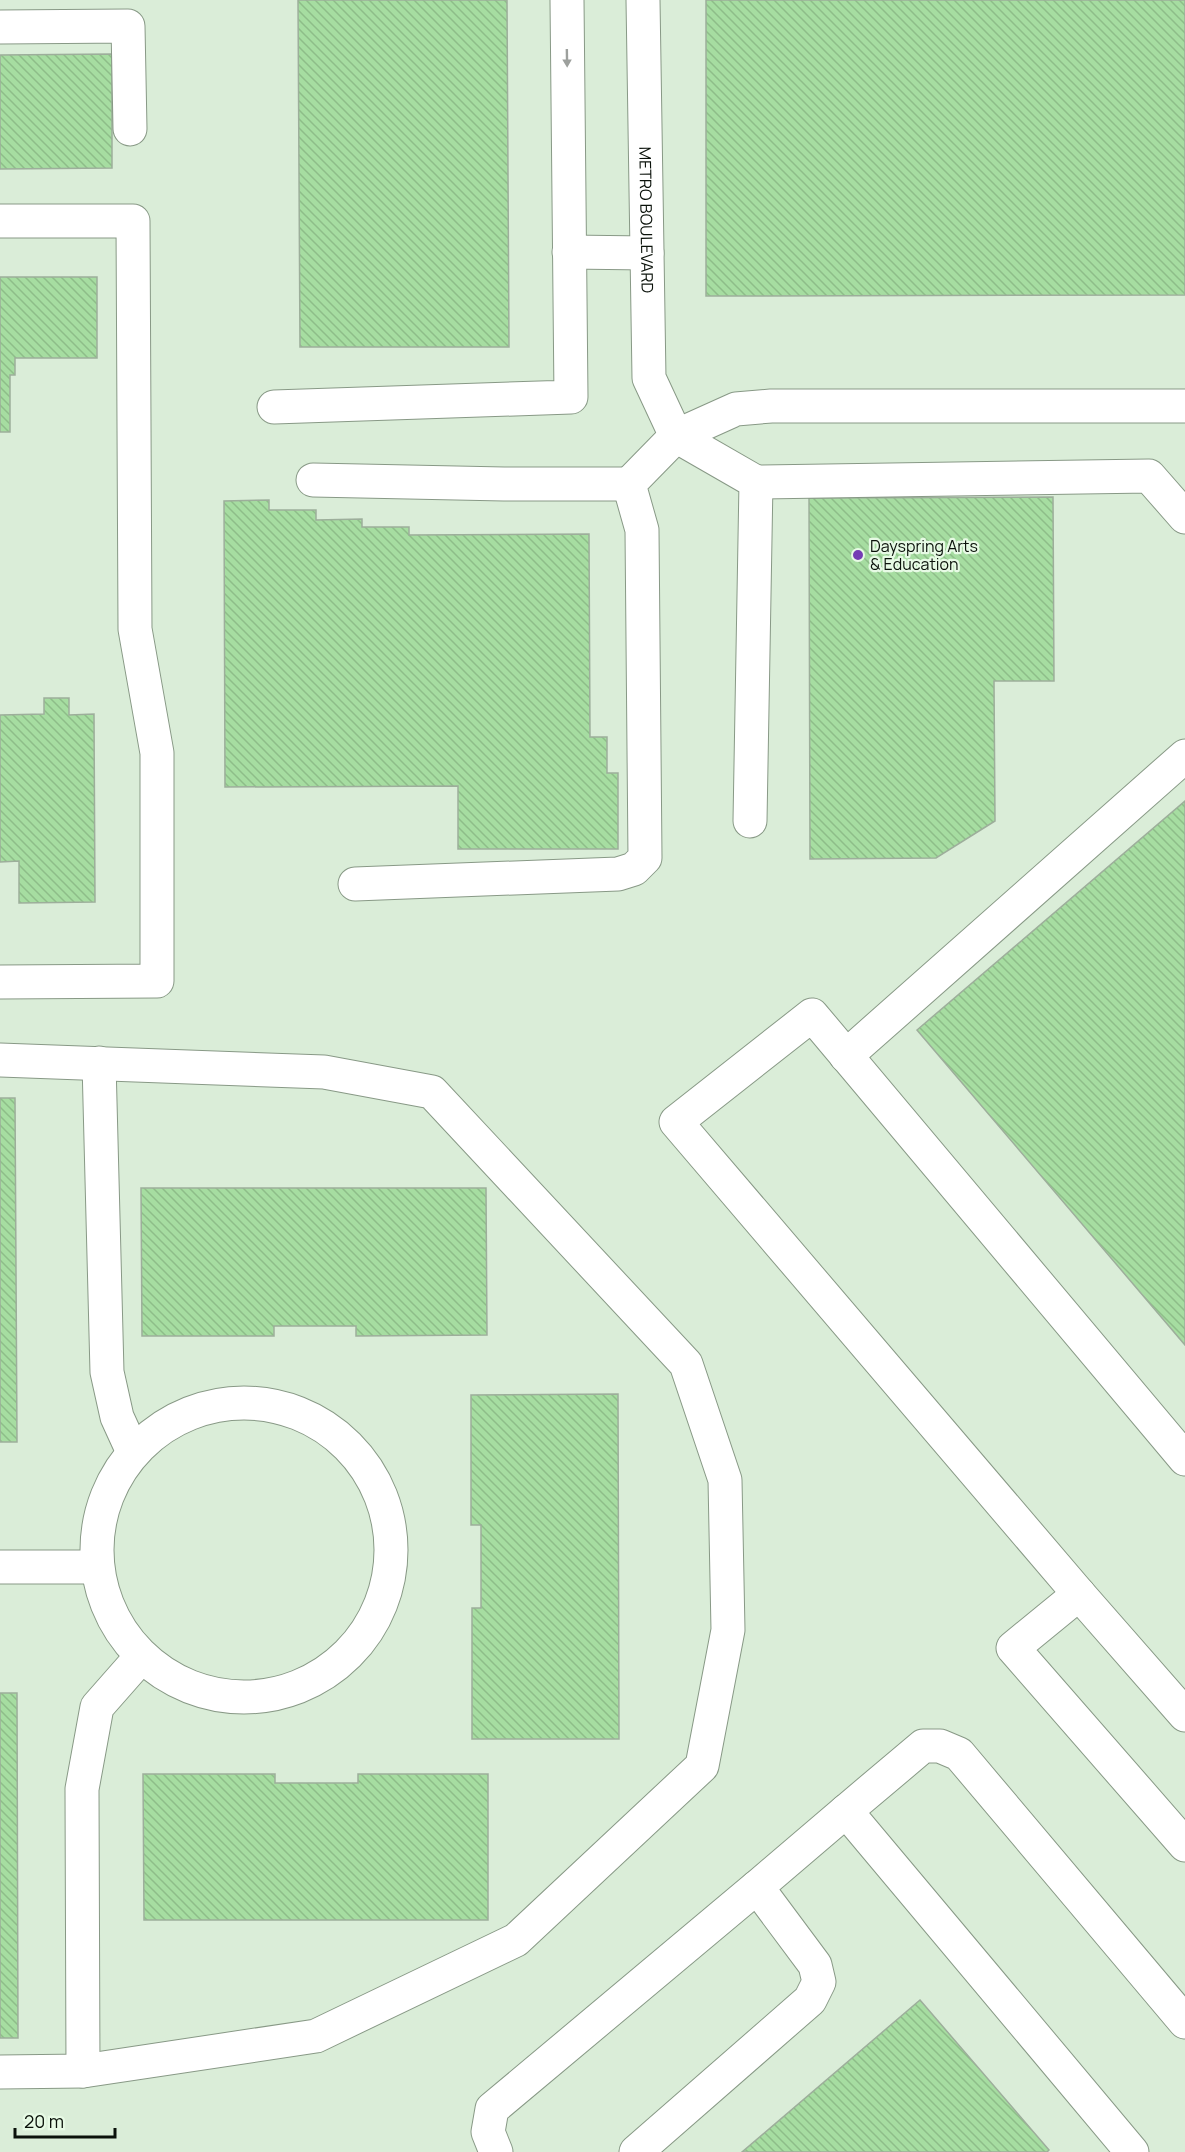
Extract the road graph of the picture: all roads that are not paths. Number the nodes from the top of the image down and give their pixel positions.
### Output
1 (567, 0) edge
2 (643, 0) edge
3 (0, 27) edge
4 (130, 129) dead end
5 (0, 221) edge
6 (569, 252) junction
7 (647, 253) junction
8 (1185, 406) edge
9 (274, 407) dead end
10 (676, 436) junction
11 (313, 480) dead end
12 (756, 482) junction
13 (630, 484) junction
14 (1185, 517) edge
15 (1185, 756) edge
16 (750, 821) dead end
17 (355, 884) dead end
18 (0, 982) edge
19 (846, 1056) junction
20 (0, 1060) edge
21 (99, 1063) junction
22 (133, 1452) junction
23 (1185, 1459) edge
24 (0, 1567) edge
25 (97, 1567) junction
26 (1079, 1594) junction
27 (141, 1657) junction
28 (1185, 1715) edge
29 (846, 1811) junction
30 (1185, 1845) edge
31 (758, 1887) junction
32 (1185, 2022) edge
33 (83, 2071) junction
34 (0, 2072) edge
35 (496, 2152) edge
36 (636, 2152) edge
37 (1132, 2152) edge

1 -> 6 street
2 - 7 street, METRO BOULEVARD
3 - 4 street
5 - 18 street
6 - 7 street
6 - 9 street
7 - 10 street, METRO BOULEVARD
8 - 10 street
10 - 12 street
10 - 13 street
11 - 13 street
12 - 14 street
12 - 16 street
13 - 17 street
15 - 19 street
19 - 23 street
19 - 26 street
20 - 21 street
21 - 22 street
21 - 33 street
22 - 25 street
22 - 27 street
24 - 25 street
25 - 27 street
26 - 28 street
26 - 30 street
27 - 33 street
29 - 31 street
29 - 32 street
29 - 37 street
31 - 35 street
31 - 36 street
33 - 34 street

